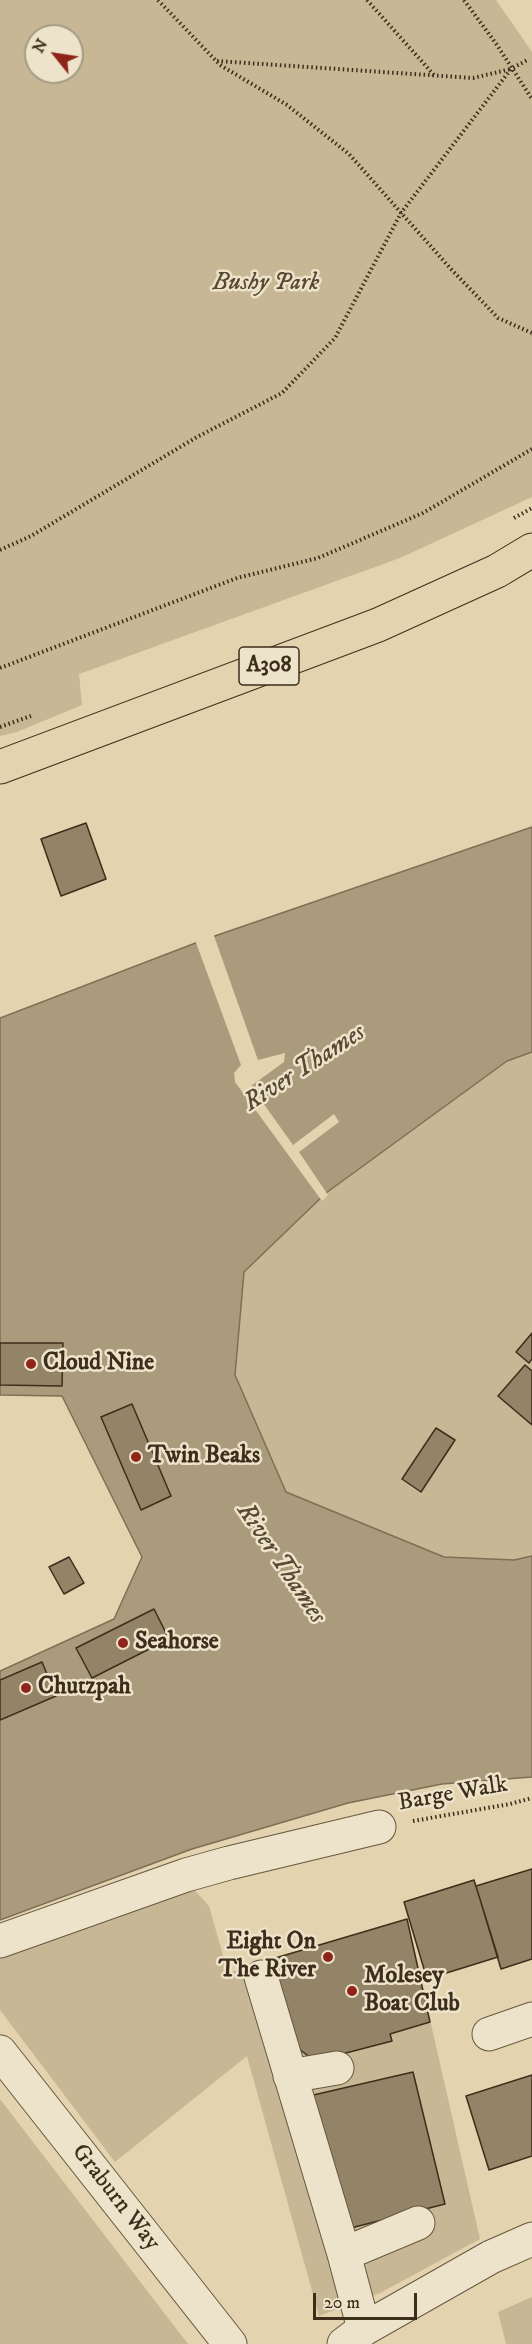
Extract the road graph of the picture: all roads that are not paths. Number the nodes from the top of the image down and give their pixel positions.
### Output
1 (532, 550) edge
2 (0, 767) edge
3 (379, 1827) road end
4 (0, 1941) edge
5 (261, 1977) dead end
6 (532, 2019) edge
7 (489, 2034) dead end
8 (0, 2052) edge
9 (337, 2068) dead end
10 (290, 2076) junction
11 (418, 2223) dead end
12 (532, 2239) edge
13 (344, 2254) junction
14 (354, 2337) edge
15 (227, 2339) edge

1 - 2 highway, A308
3 - 4 street
5 - 10 street
6 - 7 street
8 - 15 street, Graburn Way
9 - 10 street
10 - 13 street
11 - 13 street
12 - 14 street
13 - 14 street

